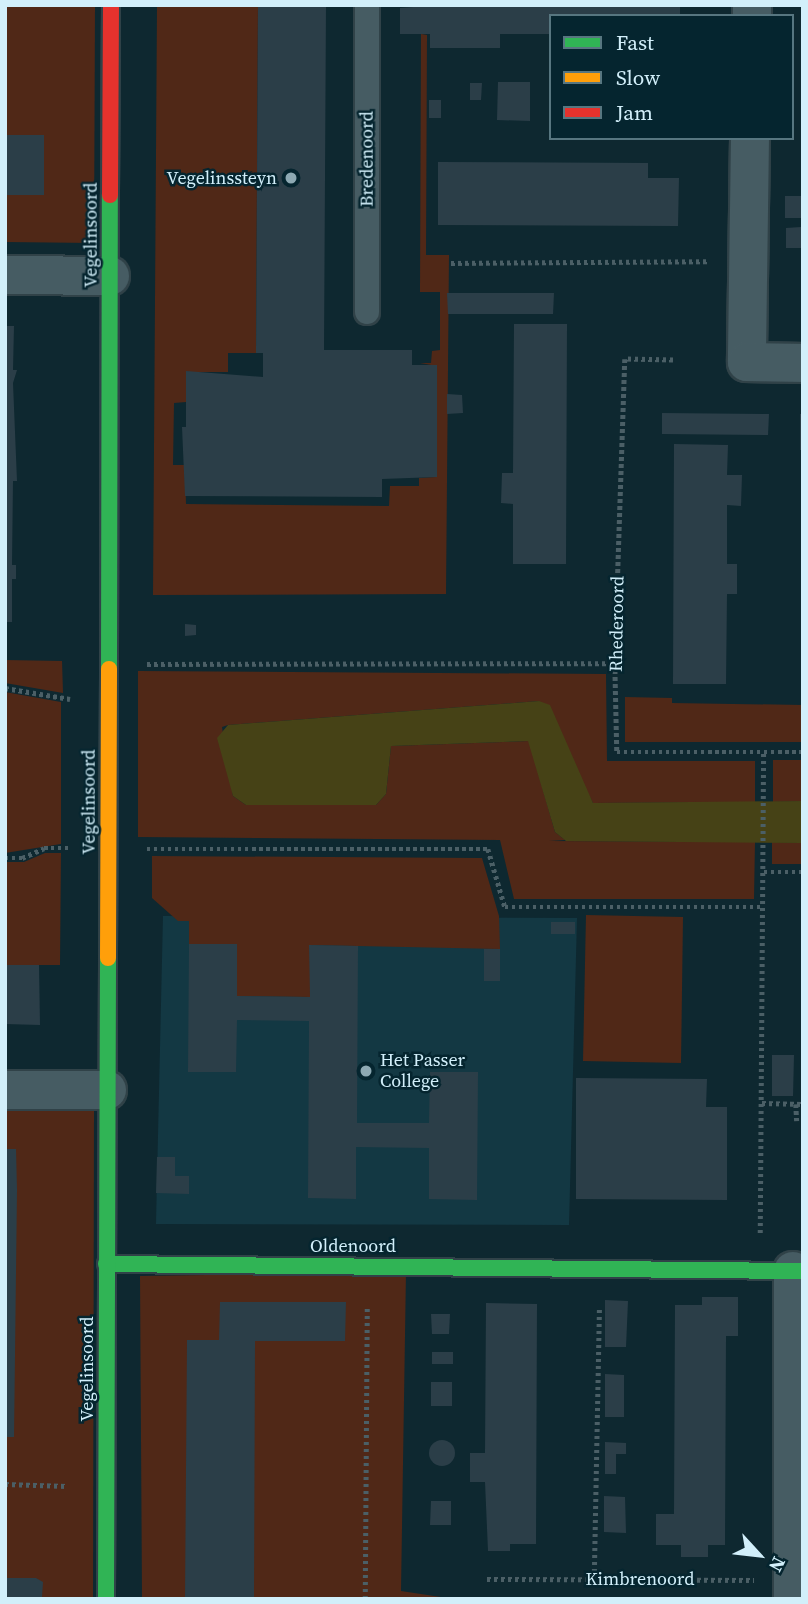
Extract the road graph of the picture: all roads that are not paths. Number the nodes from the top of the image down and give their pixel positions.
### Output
1 (111, 5) edge
2 (368, 5) edge
3 (750, 140) edge
4 (5, 275) edge
5 (110, 276) junction
6 (367, 312) dead end
7 (803, 363) edge
8 (5, 1090) edge
9 (107, 1090) junction
10 (106, 1264) junction
11 (785, 1270) edge
12 (793, 1590) edge
13 (106, 1599) edge

1 - 5 street, Vegelinsoord
2 - 6 lane, Bredenoord
3 - 7 street
4 - 5 street
5 - 9 street, Vegelinsoord
8 - 9 street
9 - 10 street, Vegelinsoord
10 - 11 street, Oldenoord
10 - 13 street, Vegelinsoord
11 - 12 street

